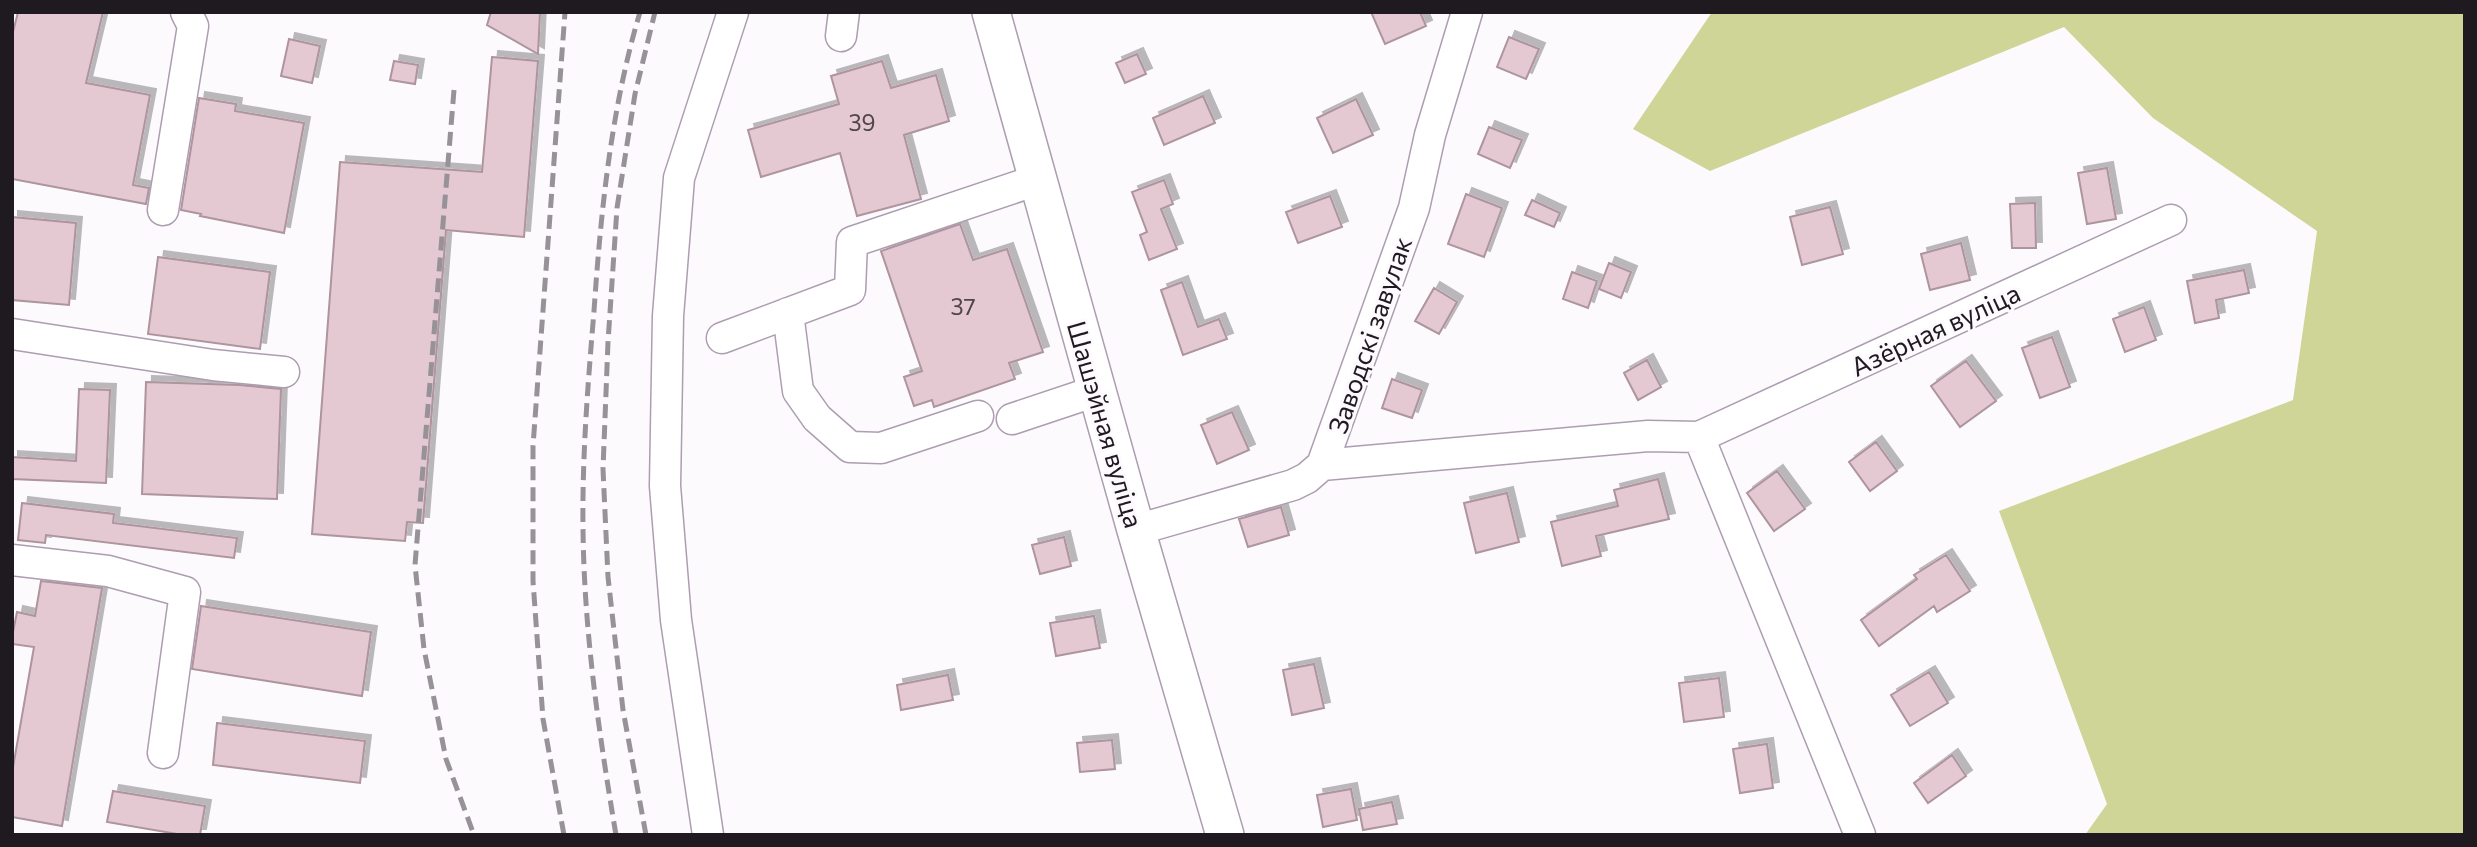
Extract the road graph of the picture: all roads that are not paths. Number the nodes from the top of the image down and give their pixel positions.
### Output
1 (186, 12) edge
2 (733, 12) edge
3 (991, 12) edge
4 (1467, 12) edge
5 (1037, 180) junction
6 (163, 210) dead end
7 (2171, 220) dead end
8 (788, 313) junction
9 (12, 334) edge
10 (722, 338) dead end
11 (284, 372) dead end
12 (1096, 391) junction
13 (978, 416) dead end
14 (1012, 419) dead end
15 (1699, 437) junction
16 (1322, 465) junction
17 (1136, 530) junction
18 (12, 561) edge
19 (163, 753) dead end
20 (708, 835) edge
21 (1225, 835) edge
22 (1860, 835) edge

1 - 6 street
2 - 20 street
3 - 5 main road, Шашэйная вуліца
4 - 16 street, Заводскі завулак
5 - 8 street
5 - 12 main road, Шашэйная вуліца
7 - 15 street, Азёрная вуліца
8 - 10 street
8 - 13 street
9 - 11 street
12 - 14 street
12 - 17 main road, Шашэйная вуліца
15 - 16 street, Азёрная вуліца
15 - 22 street
16 - 17 street, Заводскі завулак
17 - 21 main road, Шашэйная вуліца
18 - 19 street

